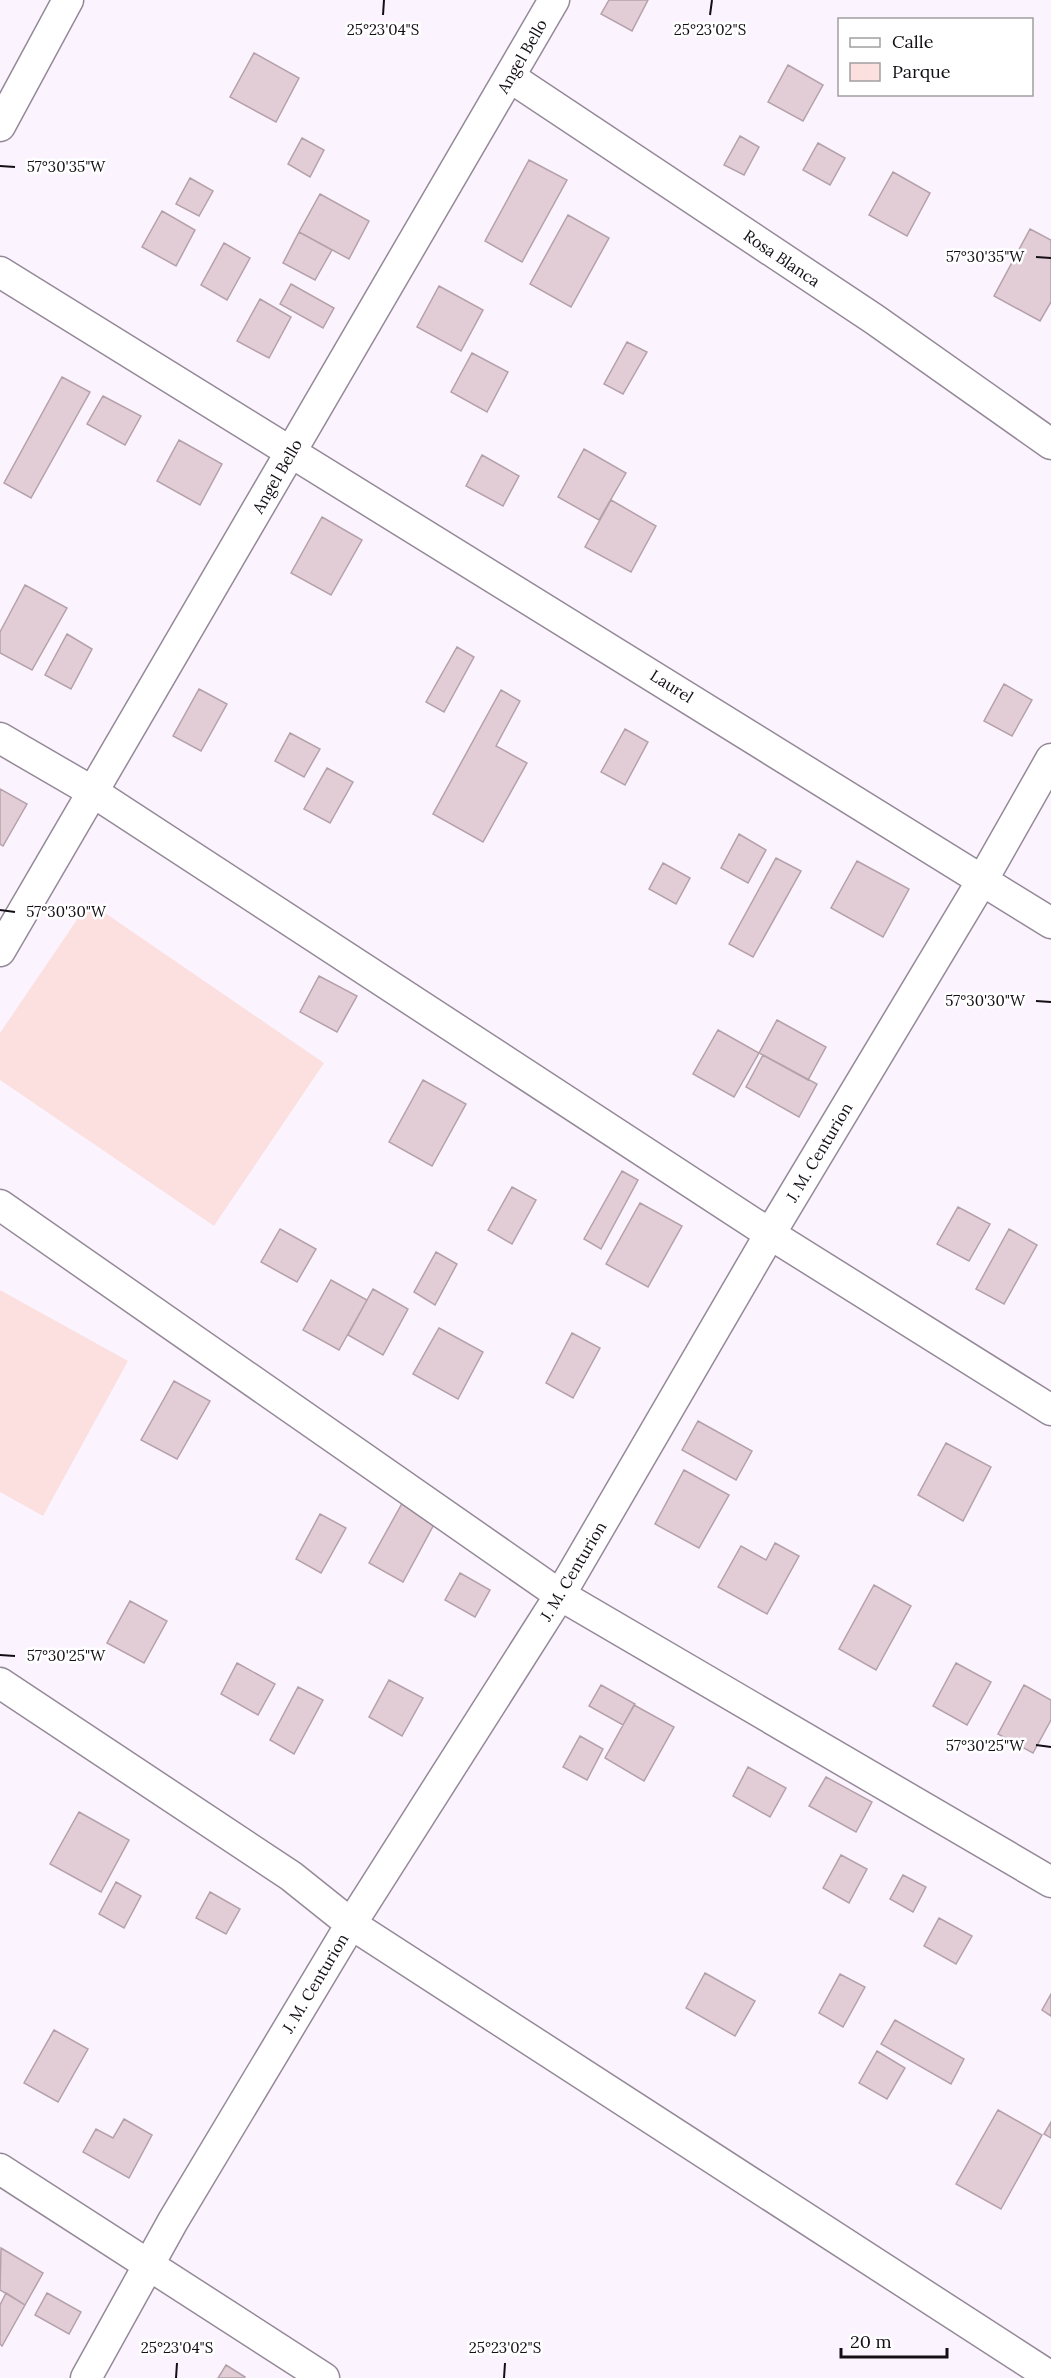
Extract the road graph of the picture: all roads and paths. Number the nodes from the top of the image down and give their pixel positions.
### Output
1 (68, 0) edge
2 (554, 0) edge
3 (510, 77) junction
4 (11, 80) edge
5 (0, 126) edge
6 (0, 272) edge
7 (1051, 444) edge
8 (292, 451) junction
9 (0, 738) edge
10 (1051, 759) edge
11 (93, 792) junction
12 (983, 879) junction
13 (1051, 923) edge
14 (0, 951) edge
15 (0, 1204) edge
16 (770, 1234) junction
17 (1051, 1410) edge
18 (560, 1595) junction
19 (0, 1683) edge
20 (1051, 1882) edge
21 (351, 1924) junction
22 (0, 2169) edge
23 (149, 2265) junction
24 (1051, 2377) edge
25 (86, 2378) edge
26 (324, 2378) edge

1 - 4 street
2 - 3 street, Angel Bello
3 - 7 street, Rosa Blanca
3 - 8 street, Angel Bello
4 - 5 street
6 - 8 street, Laurel
8 - 11 street, Angel Bello
8 - 12 street, Laurel
9 - 11 street
10 - 12 street, J. M. Centurion
11 - 14 street, Angel Bello
11 - 16 street
12 - 13 street, Laurel
12 - 16 street, J. M. Centurion
15 - 18 street
16 - 17 street
16 - 18 street, J. M. Centurion
18 - 20 street
18 - 21 street, J. M. Centurion
19 - 21 street
21 - 23 street, J. M. Centurion
21 - 24 street
22 - 23 street
23 - 25 street, J. M. Centurion
23 - 26 street

